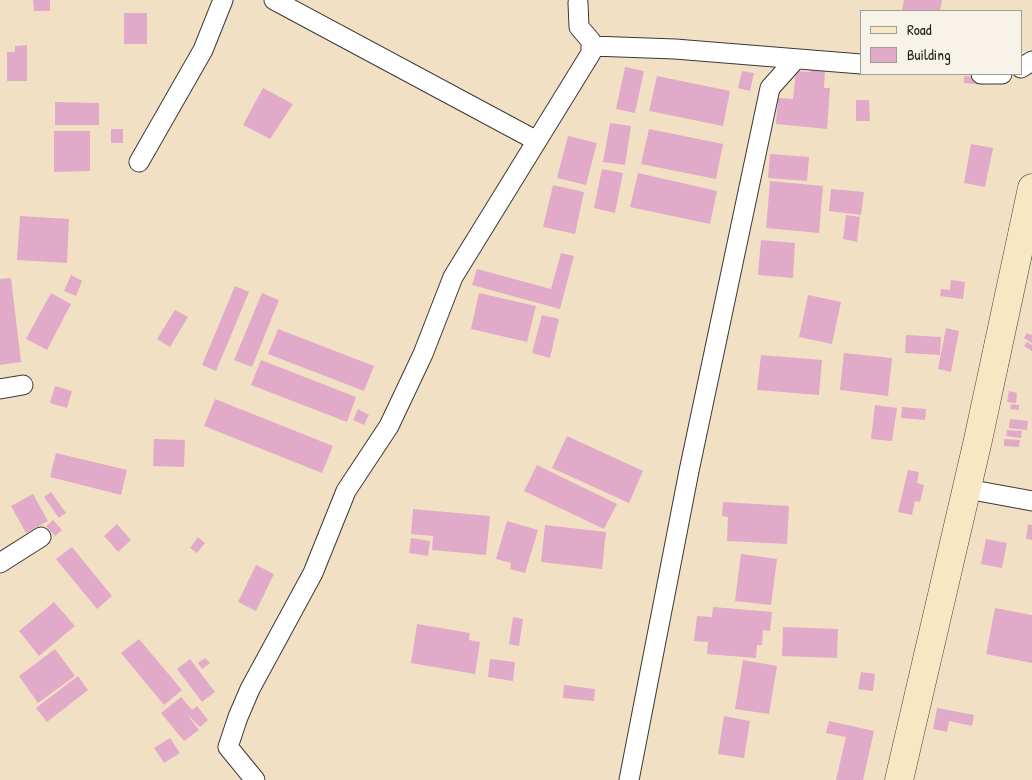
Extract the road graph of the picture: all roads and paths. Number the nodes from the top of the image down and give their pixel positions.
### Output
1 (223, 0) edge
2 (274, 0) edge
3 (578, 3) dead end
4 (592, 46) junction
5 (757, 58) junction
6 (795, 60) junction
7 (860, 64) edge
8 (770, 88) junction
9 (537, 141) junction
10 (138, 162) dead end
11 (1032, 188) edge
12 (23, 385) dead end
13 (0, 389) edge
14 (967, 489) junction
15 (1032, 501) edge
16 (41, 537) dead end
17 (0, 563) edge
18 (255, 780) edge
19 (628, 780) edge
20 (899, 780) edge

1 - 10 street
2 - 9 street
3 - 4 street
4 - 5 street
4 - 9 street
5 - 6 street
5 - 8 street
6 - 7 street
6 - 8 street
8 - 19 street
9 - 18 street
11 - 14 main road
12 - 13 street
14 - 15 street
14 - 20 main road
16 - 17 street

